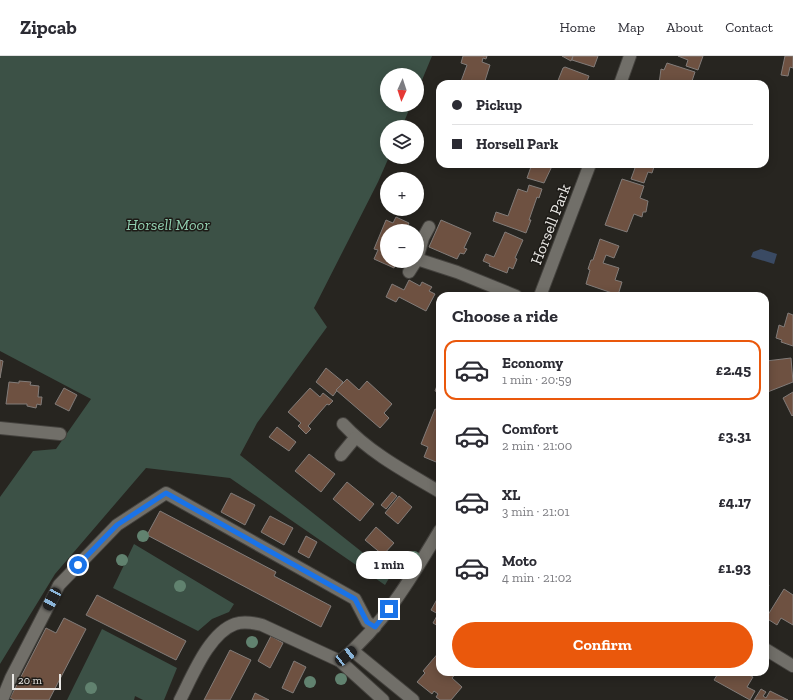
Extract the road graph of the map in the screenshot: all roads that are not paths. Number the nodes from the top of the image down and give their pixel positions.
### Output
1 (630, 56) edge
2 (621, 80) edge
3 (588, 168) edge
4 (429, 227) dead end
5 (424, 233) edge
6 (424, 262) edge
7 (412, 268) edge
8 (409, 272) dead end
9 (506, 292) edge
10 (542, 292) edge
11 (343, 424) dead end
12 (0, 428) edge
13 (60, 434) dead end
14 (355, 438) junction
15 (341, 455) dead end
16 (436, 490) edge
17 (436, 537) edge
18 (375, 627) junction
19 (353, 651) junction
20 (769, 651) edge
21 (340, 661) junction
22 (793, 666) edge
23 (2, 700) edge
24 (180, 700) edge
25 (383, 700) edge
26 (413, 700) edge

1 - 2 street
3 - 10 street, Horsell Park
4 - 5 street
6 - 9 street
7 - 8 street
11 - 14 street
12 - 13 street
14 - 15 street
14 - 16 street
17 - 18 street
18 - 19 street
18 - 23 street
19 - 21 street
19 - 26 street
20 - 22 street
21 - 24 street
21 - 25 street

